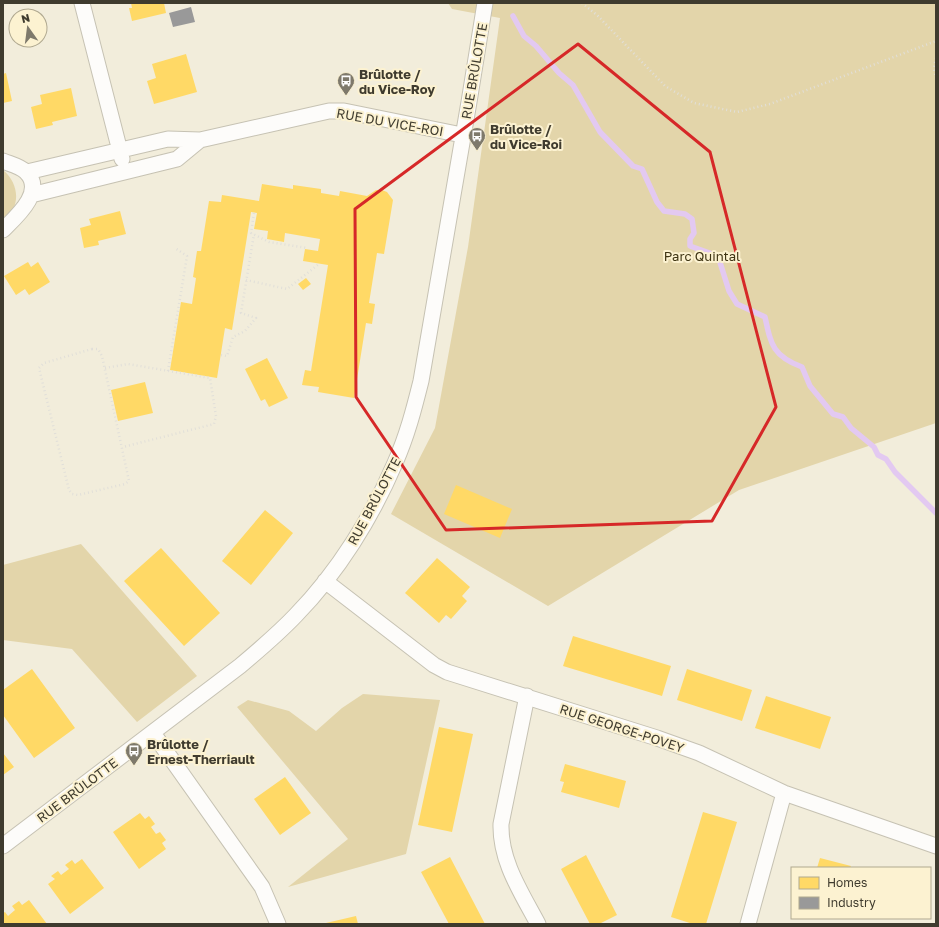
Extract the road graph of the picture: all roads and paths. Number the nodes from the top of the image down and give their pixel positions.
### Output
1 (82, 3) edge
2 (485, 3) edge
3 (582, 3) edge
4 (936, 41) edge
5 (936, 58) edge
6 (935, 79) edge
7 (462, 135) junction
8 (200, 140) junction
9 (120, 150) junction
10 (3, 161) edge
11 (126, 171) junction
12 (27, 172) junction
13 (31, 195) junction
14 (254, 213) dead end
15 (3, 230) edge
16 (254, 234) junction
17 (175, 248) dead end
18 (307, 248) dead end
19 (319, 264) dead end
20 (246, 280) junction
21 (220, 355) dead end
22 (105, 368) junction
23 (168, 371) junction
24 (123, 447) junction
25 (325, 582) junction
26 (527, 696) junction
27 (153, 733) junction
28 (784, 793) junction
29 (3, 846) edge
30 (936, 846) edge
31 (278, 924) edge
32 (538, 924) edge
33 (748, 924) edge

1 - 9 street
2 - 7 street, RUE BRÛLOTTE
3 - 4 path
5 - 6 path
7 - 8 street, RUE DU VICE-ROI
7 - 25 street, RUE BRÛLOTTE
8 - 9 street, RUE DU VICE-ROI
8 - 11 street, RUE DU VICE-ROI
9 - 11 street
9 - 12 street, RUE DU VICE-ROI
10 - 12 street
11 - 13 street, RUE DU VICE-ROI
12 - 13 street
13 - 15 street
14 - 16 path
16 - 18 path
16 - 20 path
17 - 23 path
19 - 20 path
20 - 21 path
22 - 23 path
22 - 24 path
22 - 24 path
23 - 24 path
25 - 26 street, RUE GEORGE-POVEY
25 - 27 street, RUE BRÛLOTTE
26 - 28 street, RUE GEORGE-POVEY
26 - 32 street
27 - 29 street, RUE BRÛLOTTE
27 - 31 street
28 - 30 street, RUE GEORGE-POVEY
28 - 33 street

